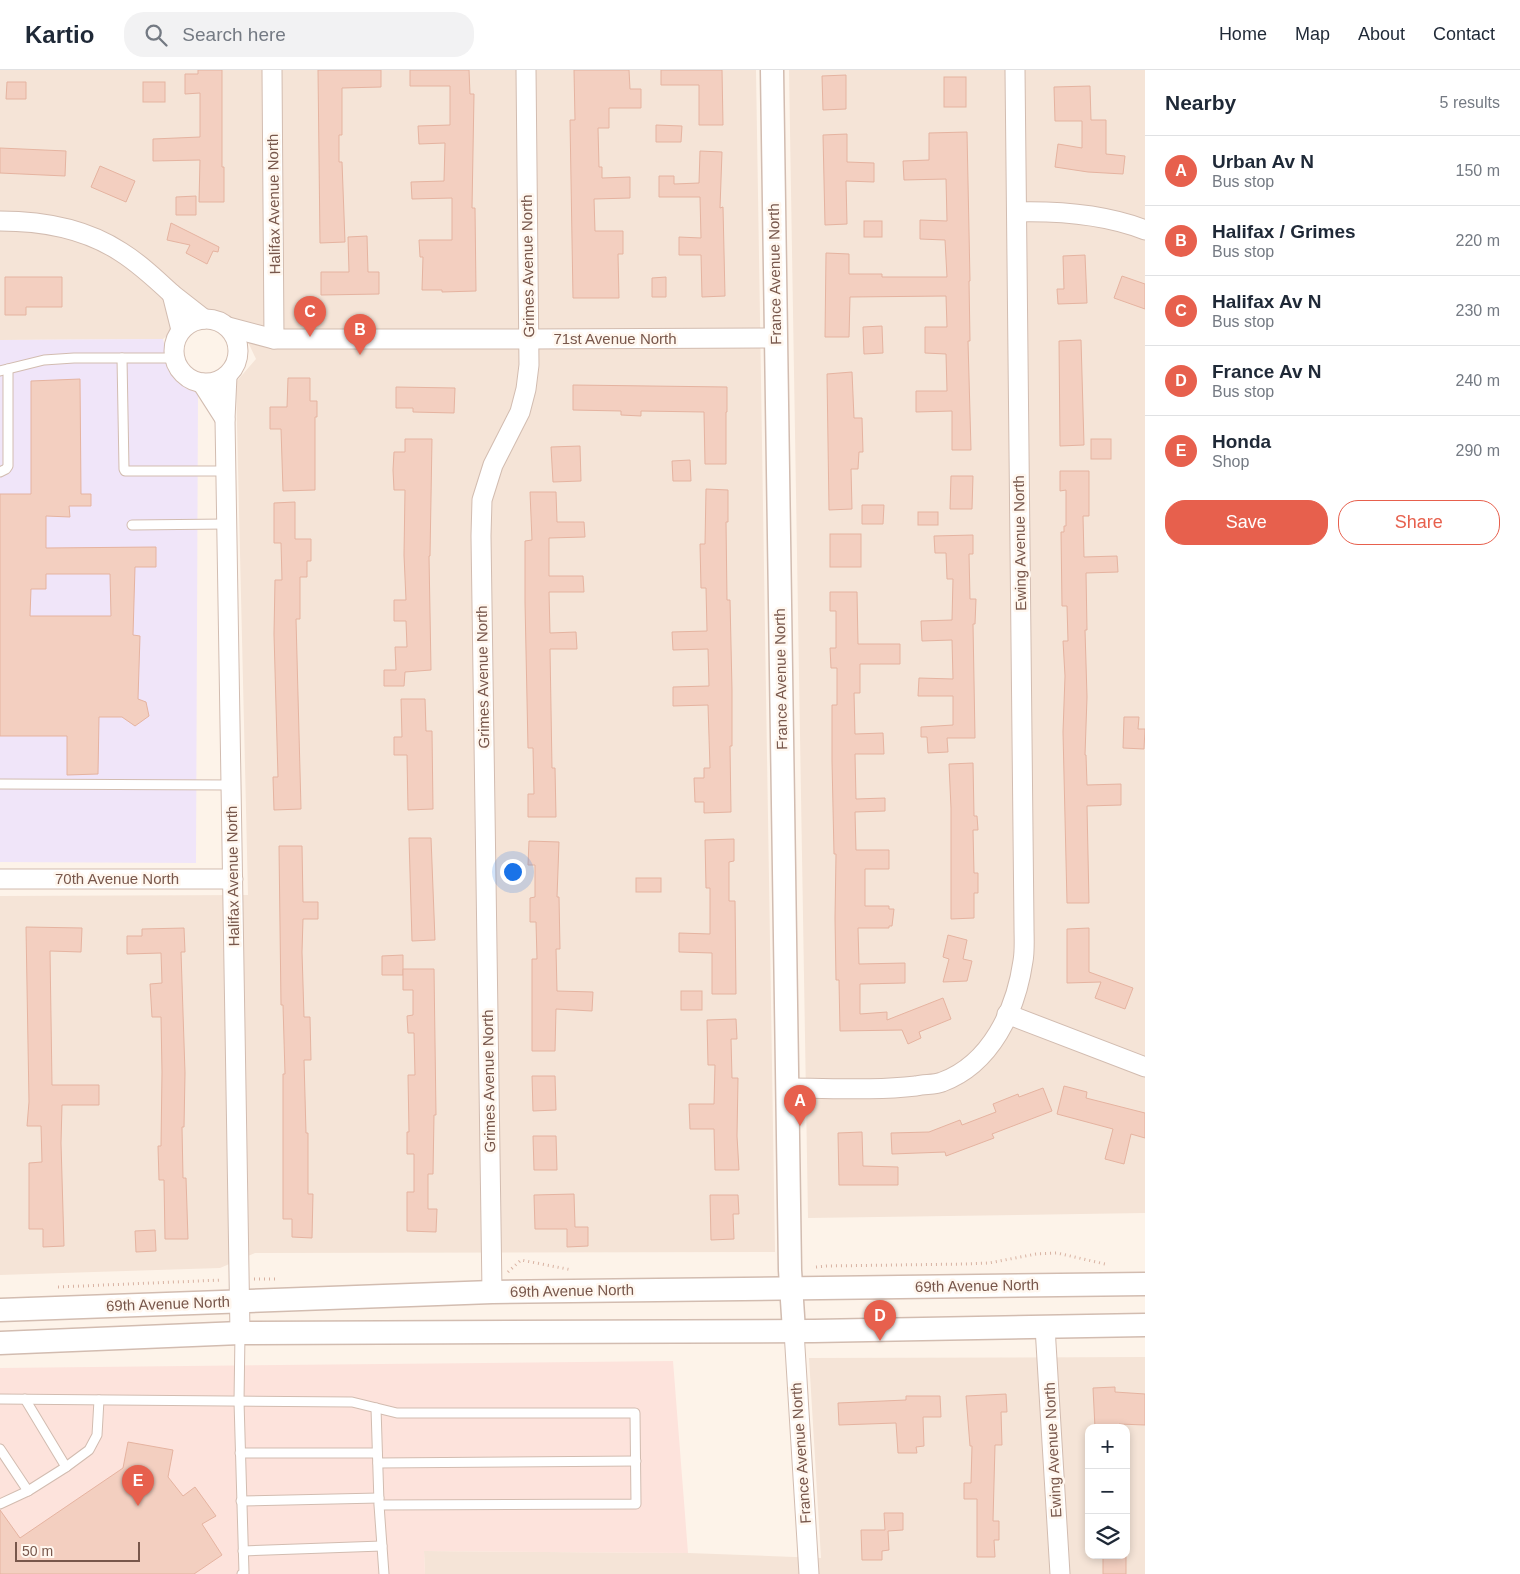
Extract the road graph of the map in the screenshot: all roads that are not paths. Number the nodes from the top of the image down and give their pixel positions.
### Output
1 (272, 70) edge
2 (526, 70) edge
3 (772, 70) edge
4 (1015, 70) edge
5 (1017, 212) junction
6 (0, 221) edge
7 (1145, 230) edge
8 (172, 294) junction
9 (204, 319) junction
10 (228, 328) junction
11 (181, 330) junction
12 (776, 338) junction
13 (274, 339) junction
14 (528, 339) junction
15 (238, 356) junction
16 (122, 358) junction
17 (174, 358) junction
18 (4, 370) edge
19 (226, 376) junction
20 (202, 383) junction
21 (4, 418) edge
22 (225, 419) junction
23 (226, 471) junction
24 (0, 472) edge
25 (226, 524) junction
26 (132, 525) dead end
27 (0, 784) edge
28 (231, 785) junction
29 (0, 879) edge
30 (233, 879) junction
31 (1008, 1014) junction
32 (1145, 1067) edge
33 (787, 1088) junction
34 (1145, 1284) edge
35 (791, 1288) junction
36 (492, 1292) junction
37 (240, 1301) junction
38 (0, 1310) edge
39 (1145, 1325) edge
40 (1045, 1327) junction
41 (794, 1331) junction
42 (240, 1333) junction
43 (0, 1343) edge
44 (0, 1399) edge
45 (25, 1399) junction
46 (99, 1400) junction
47 (238, 1401) junction
48 (376, 1408) junction
49 (0, 1449) edge
50 (240, 1453) junction
51 (378, 1453) junction
52 (636, 1461) junction
53 (378, 1463) junction
54 (66, 1467) junction
55 (28, 1491) junction
56 (242, 1501) junction
57 (379, 1501) junction
58 (0, 1504) edge
59 (382, 1546) junction
60 (243, 1551) junction
61 (243, 1574) edge
62 (384, 1574) edge
63 (809, 1574) edge
64 (1060, 1574) edge

1 - 13 street, Halifax Avenue North
2 - 14 street, Grimes Avenue North
3 - 12 street, France Avenue North
4 - 5 street, Ewing Avenue North
5 - 7 street
5 - 31 street, Ewing Avenue North
6 - 8 street
8 - 9 street
8 - 11 street
9 - 10 street
9 - 11 street
10 - 13 street, 71st Avenue North
10 - 15 street
11 - 17 street
12 - 14 street, 71st Avenue North
12 - 33 street, France Avenue North
13 - 14 street, 71st Avenue North
13 - 15 street, 71st Avenue North
14 - 36 street, Grimes Avenue North
15 - 19 street
16 - 17 lane
16 - 18 lane
16 - 23 lane
17 - 20 street
18 - 21 lane
19 - 20 street
19 - 22 street, Halifax Avenue North
20 - 22 street
21 - 24 lane
22 - 23 street, Halifax Avenue North
23 - 25 street, Halifax Avenue North
25 - 26 lane
25 - 28 street, Halifax Avenue North
27 - 28 lane
28 - 30 street, Halifax Avenue North
29 - 30 street, 70th Avenue North
30 - 37 street, Halifax Avenue North
31 - 32 street
31 - 33 street, Ewing Avenue North
33 - 35 street, France Avenue North
34 - 35 street, 69th Avenue North
35 - 36 street, 69th Avenue North
35 - 41 street, France Avenue North
36 - 37 street, 69th Avenue North
37 - 38 street, 69th Avenue North
37 - 42 street, Halifax Avenue North
39 - 40 street
40 - 41 street
40 - 64 street, Ewing Avenue North
41 - 42 street
41 - 63 street, France Avenue North
42 - 43 street
42 - 47 lane
44 - 45 lane
45 - 46 lane
45 - 54 lane
46 - 47 lane
46 - 54 lane
47 - 48 lane
47 - 50 lane
48 - 51 lane
48 - 52 lane
49 - 55 lane
50 - 51 lane
50 - 56 lane
51 - 53 lane
52 - 53 lane
52 - 57 lane
53 - 57 lane
54 - 55 lane
55 - 58 lane
56 - 57 lane
56 - 60 lane
57 - 59 lane
59 - 60 lane
59 - 62 lane
60 - 61 lane

